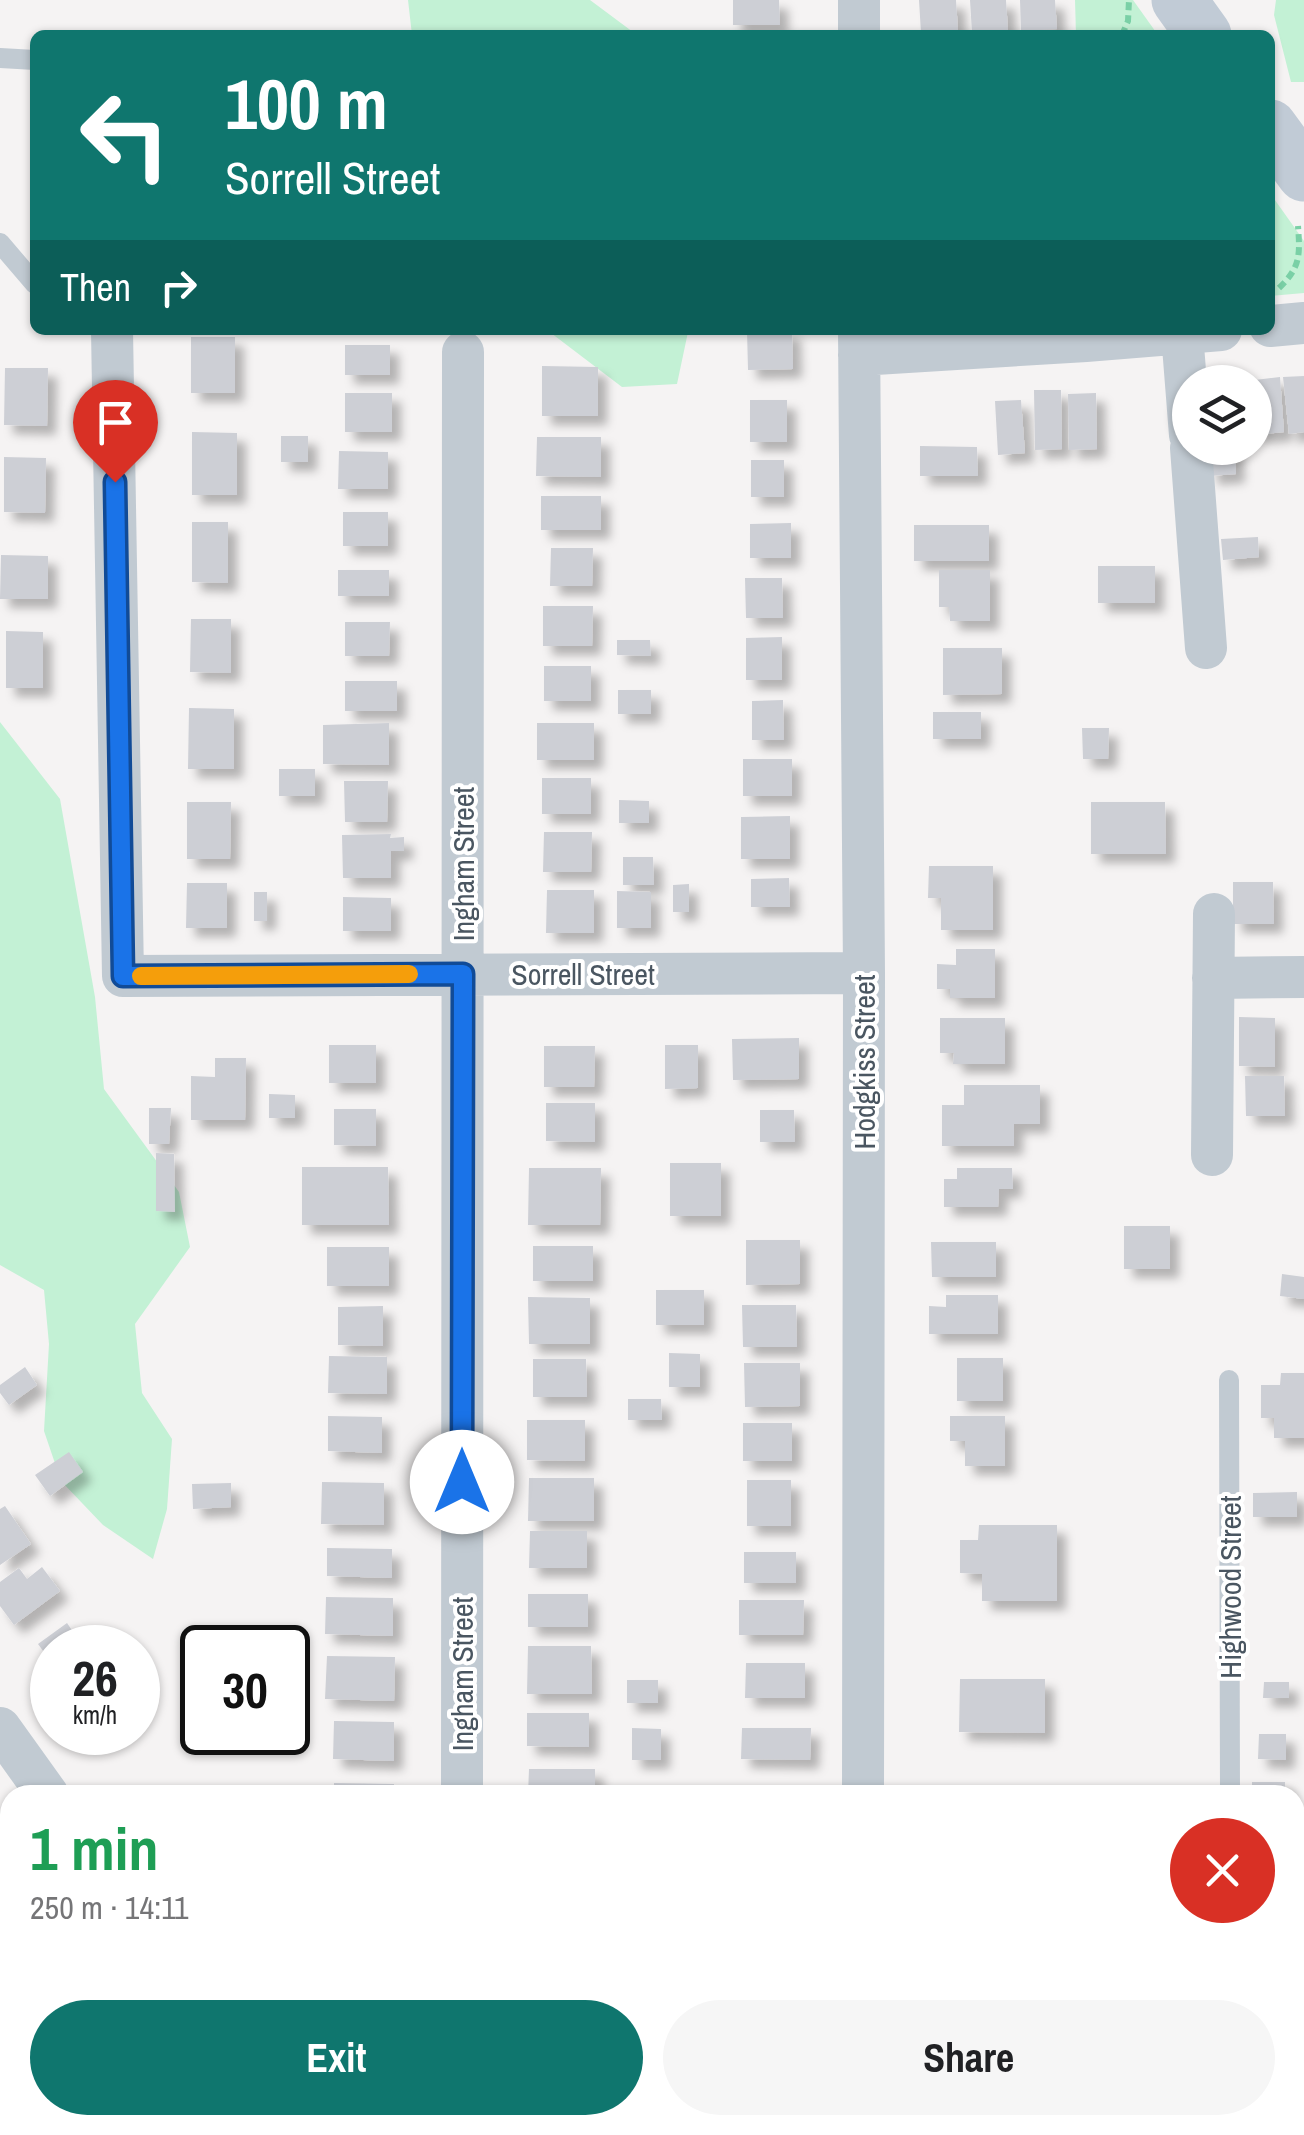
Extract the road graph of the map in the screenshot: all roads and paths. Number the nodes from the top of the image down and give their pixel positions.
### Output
1 (860, 0) edge
2 (1129, 0) edge
3 (1179, 0) edge
4 (860, 30) edge
5 (1124, 30) edge
6 (1200, 30) edge
7 (0, 58) edge
8 (30, 60) edge
9 (1275, 138) edge
10 (1301, 200) edge
11 (0, 243) edge
12 (30, 278) edge
13 (1275, 290) edge
14 (1304, 323) edge
15 (1275, 326) edge
16 (112, 335) edge
17 (1108, 335) edge
18 (1202, 335) edge
19 (859, 343) edge
20 (472, 344) edge
21 (1198, 365) edge
22 (1192, 465) edge
23 (1206, 648) dead end
24 (1214, 914) dead end
25 (864, 972) junction
26 (463, 974) junction
27 (1304, 976) edge
28 (1214, 978) junction
29 (1212, 1154) dead end
30 (1229, 1380) dead end
31 (0, 1728) edge
32 (41, 1785) edge
33 (462, 1785) edge
34 (863, 1785) edge
35 (1230, 1785) edge

1 - 4 street
2 - 5 path
3 - 6 street
7 - 8 lane
9 - 10 street
10 - 13 path
11 - 12 lane
14 - 15 street
16 - 26 street, Sorrell Street
17 - 19 street
18 - 21 street
19 - 25 street, Hodgkiss Street
20 - 26 street, Ingham Street
22 - 23 street
24 - 28 street
25 - 26 street, Sorrell Street
25 - 34 street, Hodgkiss Street
26 - 33 street, Ingham Street
27 - 28 street
28 - 29 street
30 - 35 lane, Highwood Street
31 - 32 street

